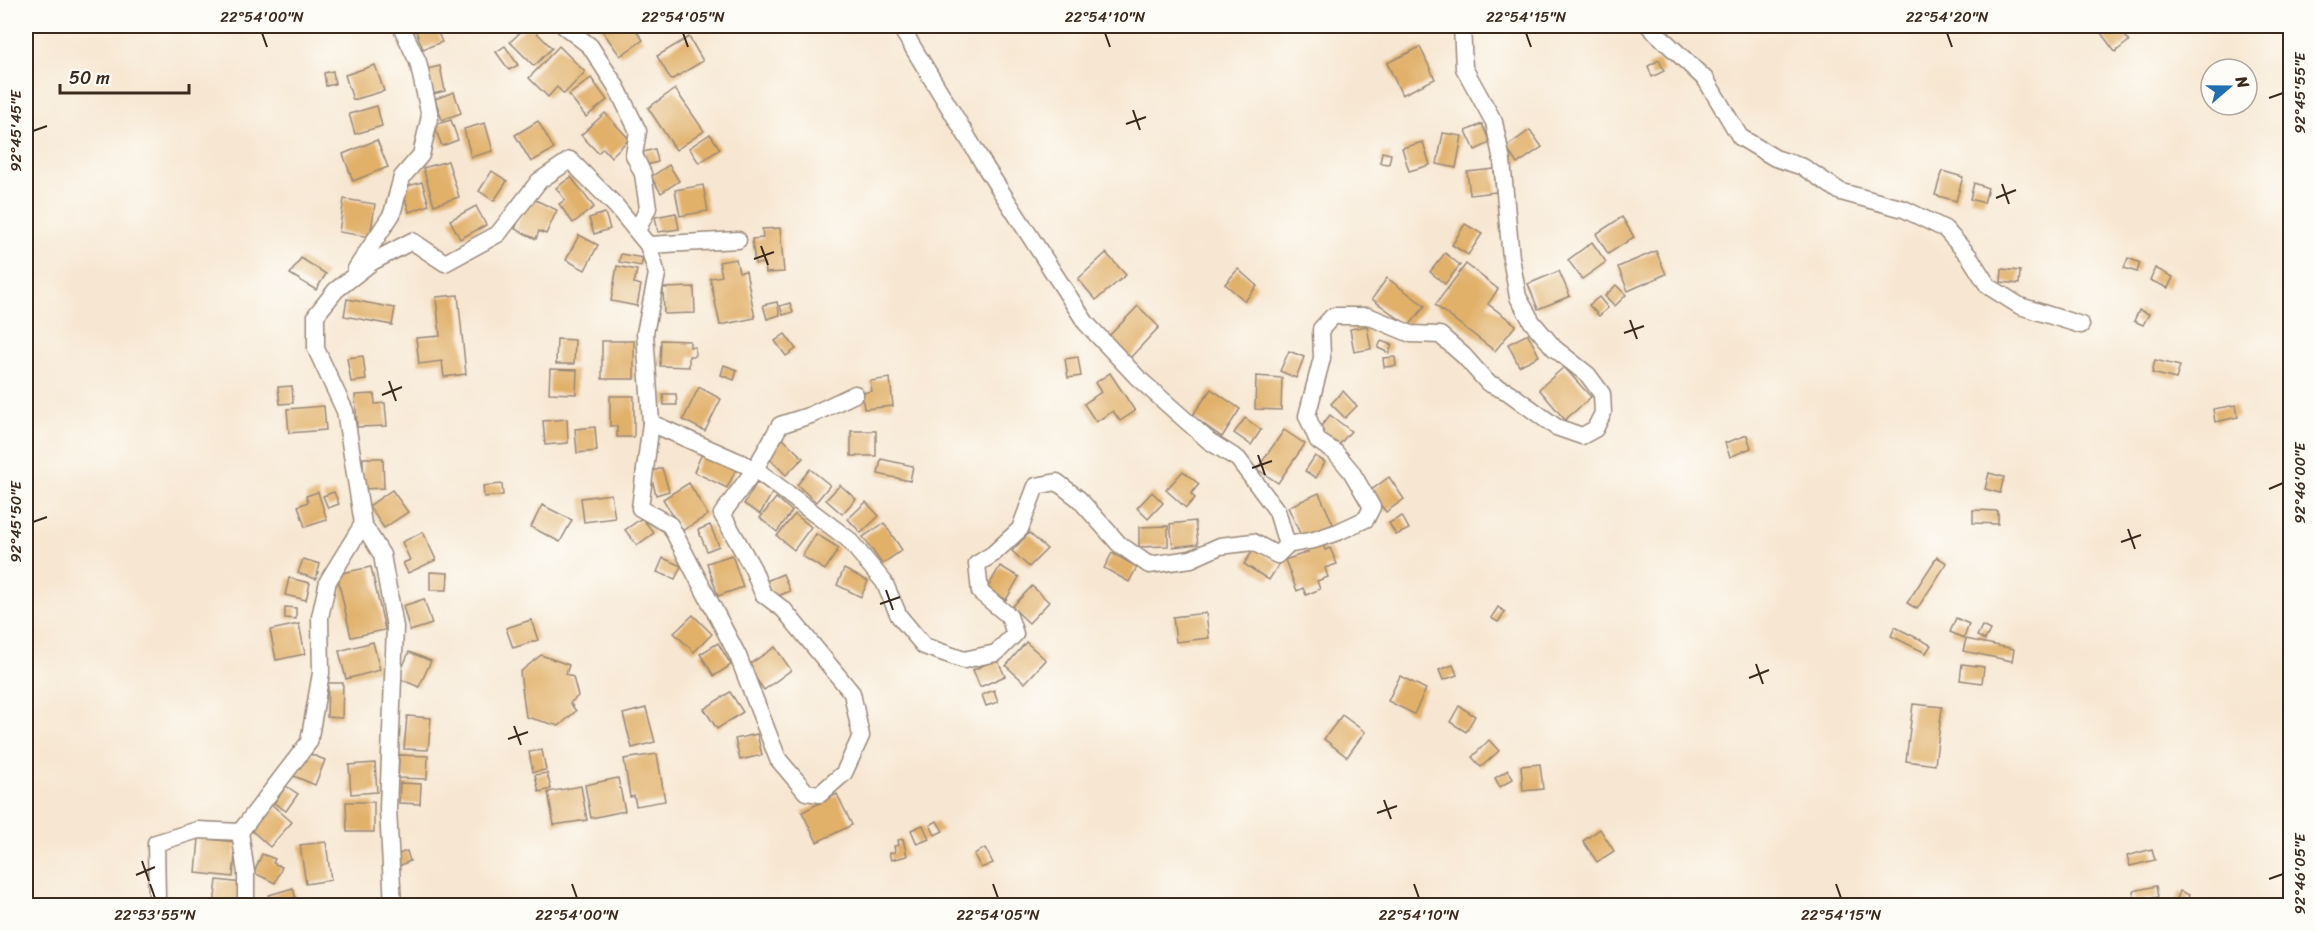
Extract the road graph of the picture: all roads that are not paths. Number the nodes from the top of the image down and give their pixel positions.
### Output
1 (401, 26) edge
2 (564, 26) edge
3 (900, 26) edge
4 (1462, 26) edge
5 (1649, 26) edge
6 (637, 231) junction
7 (738, 240) dead end
8 (648, 245) junction
9 (349, 280) junction
10 (2081, 324) dead end
11 (855, 394) dead end
12 (651, 423) junction
13 (755, 469) junction
14 (363, 524) junction
15 (1287, 545) junction
16 (240, 832) junction
17 (154, 906) edge
18 (246, 906) edge
19 (393, 906) edge

1 - 9 street
2 - 6 street
3 - 15 street
4 - 15 street
5 - 10 street
6 - 8 street
6 - 9 street
7 - 8 street
8 - 12 street
9 - 14 street
11 - 13 street
12 - 13 street
12 - 13 street
13 - 15 street
14 - 16 street
14 - 19 street
16 - 17 street
16 - 18 street

